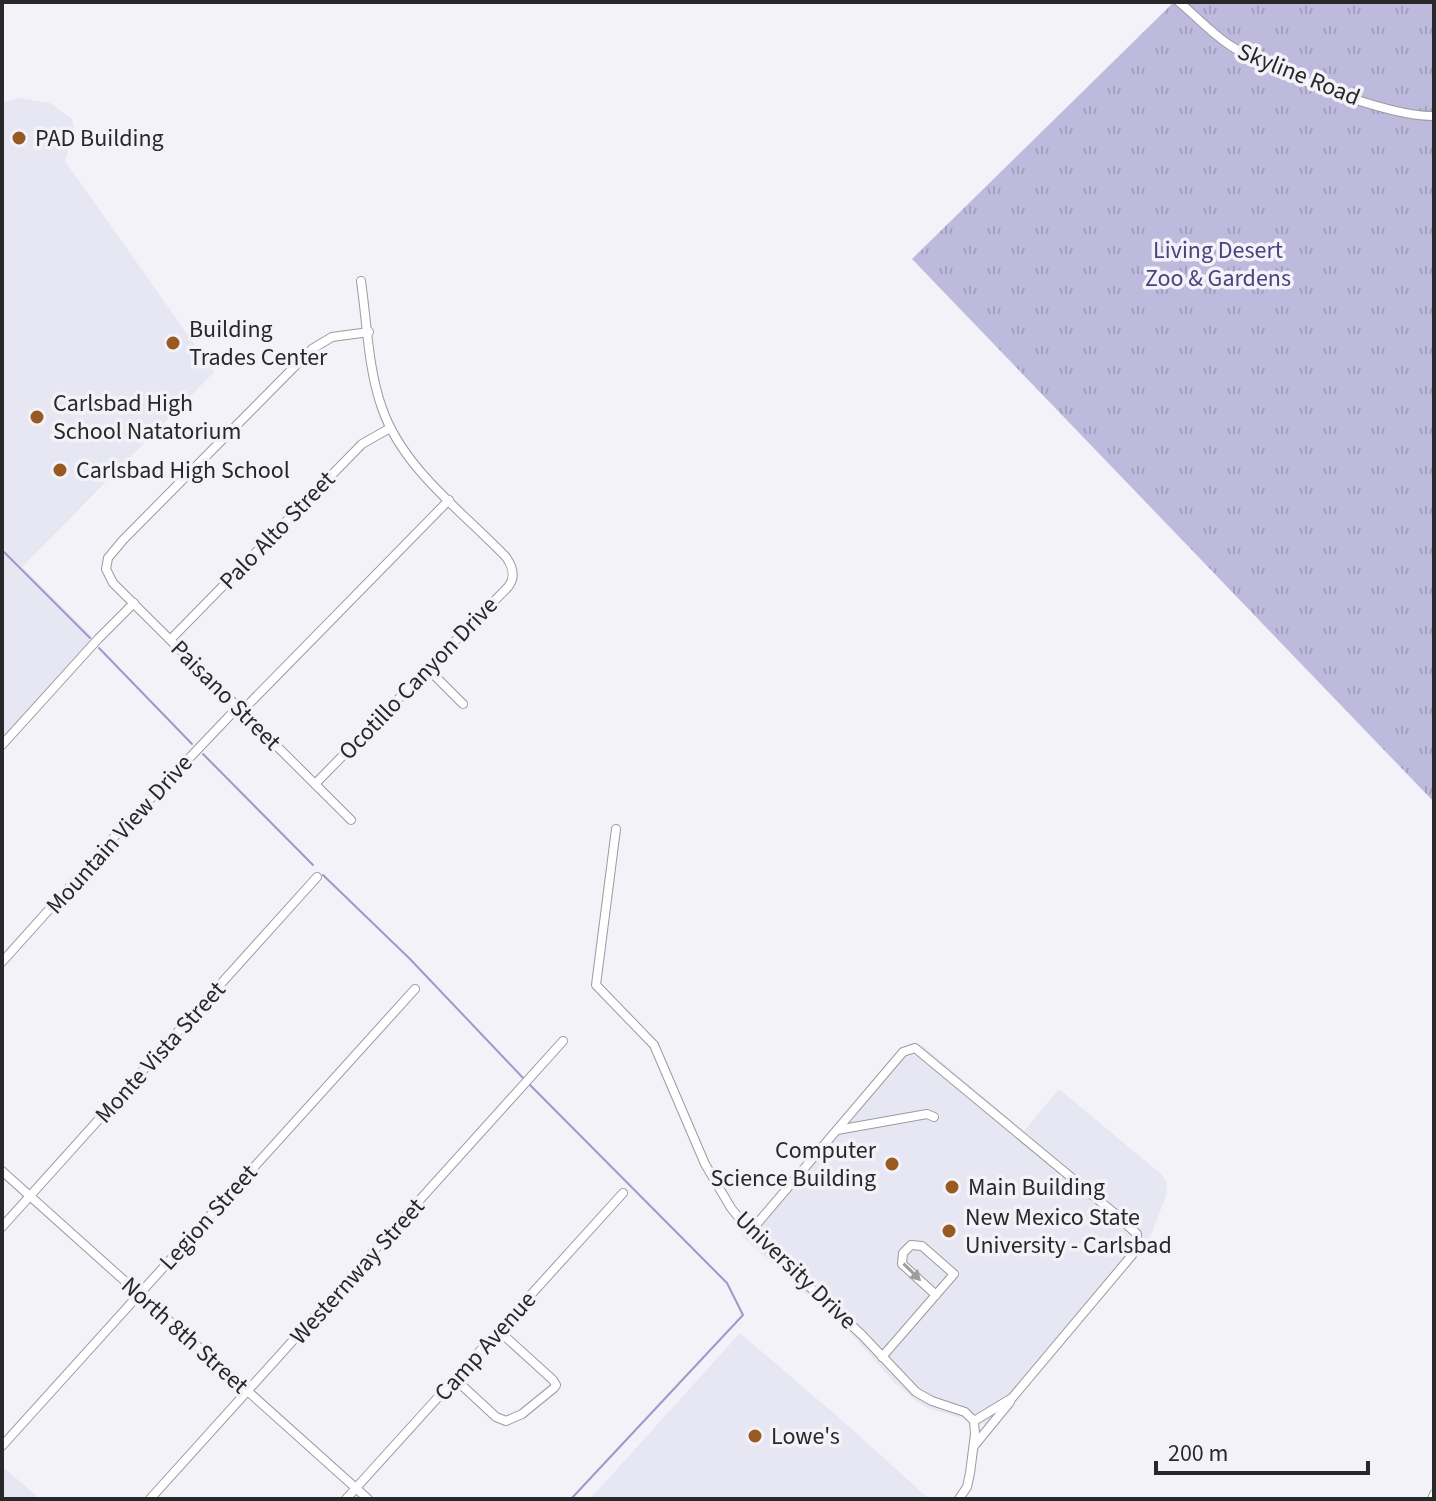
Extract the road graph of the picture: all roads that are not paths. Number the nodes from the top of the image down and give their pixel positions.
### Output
1 (1179, 2) edge
2 (1434, 116) edge
3 (361, 281) dead end
4 (369, 332) junction
5 (390, 428) junction
6 (449, 500) junction
7 (134, 603) junction
8 (171, 639) junction
9 (428, 669) junction
10 (463, 704) dead end
11 (240, 709) junction
12 (2, 745) edge
13 (315, 784) junction
14 (351, 820) dead end
15 (616, 829) dead end
16 (317, 877) dead end
17 (2, 962) edge
18 (415, 989) dead end
19 (563, 1041) dead end
20 (934, 1117) dead end
21 (836, 1131) junction
22 (2, 1171) edge
23 (623, 1193) dead end
24 (30, 1196) junction
25 (2, 1227) edge
26 (750, 1232) junction
27 (139, 1293) junction
28 (936, 1295) junction
29 (499, 1331) junction
30 (882, 1357) junction
31 (455, 1379) junction
32 (248, 1391) junction
33 (1012, 1398) junction
34 (974, 1421) junction
35 (2, 1446) edge
36 (974, 1446) junction
37 (356, 1488) junction
38 (150, 1499) edge
39 (346, 1499) edge
40 (368, 1499) edge
41 (959, 1499) edge

1 - 2 street, Skyline Road
3 - 4 street, Ocotillo Canyon Drive
4 - 5 street, Ocotillo Canyon Drive
4 - 7 street, Paisano Street
5 - 6 street, Ocotillo Canyon Drive
5 - 8 street, Palo Alto Street
6 - 9 street, Ocotillo Canyon Drive
6 - 11 street, Mountain View Drive
7 - 8 street, Paisano Street
7 - 12 street
8 - 11 street, Paisano Street
9 - 10 street
9 - 13 street, Ocotillo Canyon Drive
11 - 13 street, Paisano Street
11 - 17 street, Mountain View Drive
13 - 14 street, Paisano Street
15 - 26 street, University Drive
16 - 24 street, Monte Vista Street
18 - 27 street, Legion Street
19 - 32 street, Westernway Street
20 - 21 street
21 - 26 street
21 - 33 street
22 - 24 street, North 8th Street
23 - 29 street, Camp Avenue
24 - 25 street, Monte Vista Street
24 - 27 street, North 8th Street
26 - 30 street, University Drive
27 - 32 street, North 8th Street
27 - 35 street, Legion Street
28 -> 28 street
28 - 30 street
29 - 31 street, Camp Avenue
29 - 31 street
30 - 34 street, University Drive
31 - 37 street, Camp Avenue
32 - 37 street, North 8th Street
32 - 38 street, Westernway Street
33 - 34 street
33 - 36 street
34 - 36 street
36 - 41 street
37 - 39 street, Camp Avenue
37 - 40 street, North 8th Street

